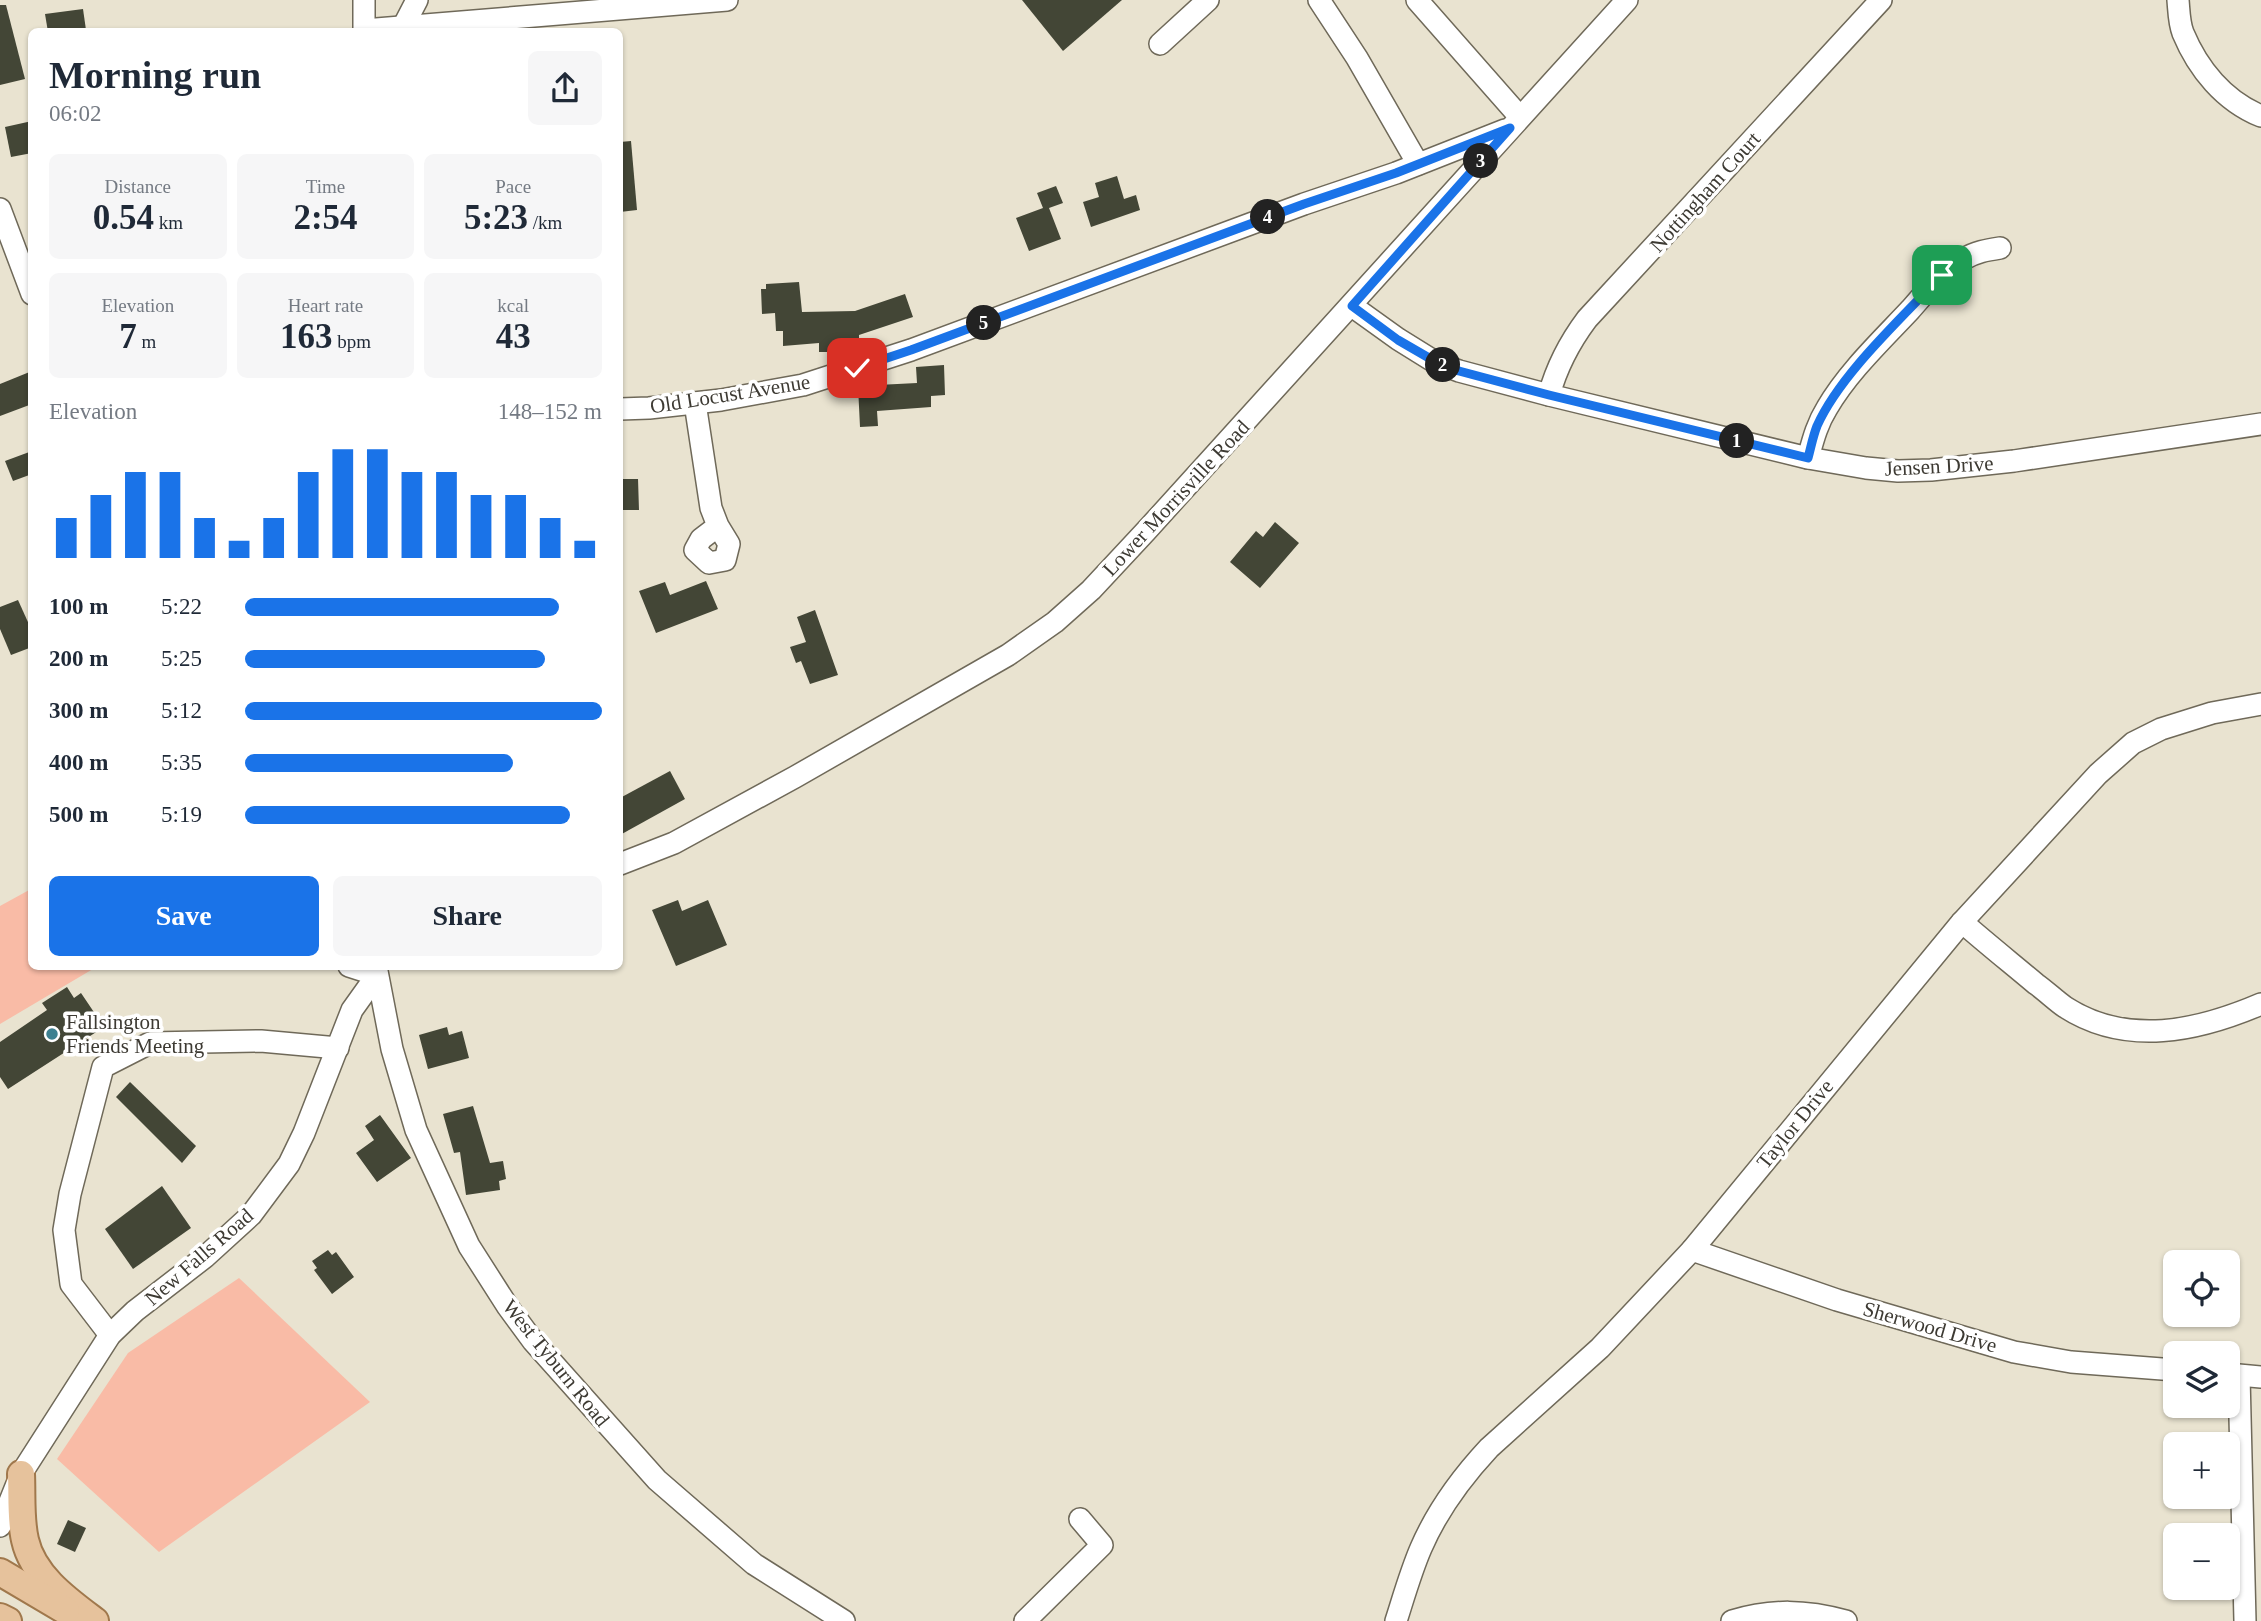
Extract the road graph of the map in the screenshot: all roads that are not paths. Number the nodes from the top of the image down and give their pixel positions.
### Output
1 (364, 0) edge
2 (417, 0) edge
3 (727, 0) edge
4 (1208, 0) edge
5 (1319, 0) edge
6 (1417, 0) edge
7 (1626, 0) edge
8 (1881, 0) edge
9 (2178, 0) edge
10 (403, 27) junction
11 (363, 28) edge
12 (393, 28) edge
13 (1160, 44) dead end
14 (2261, 116) edge
15 (1515, 122) junction
16 (1418, 164) junction
17 (0, 209) edge
18 (2000, 248) dead end
19 (27, 269) edge
20 (1352, 306) junction
21 (1549, 395) junction
22 (695, 403) junction
23 (623, 409) edge
24 (2261, 424) edge
25 (1808, 458) junction
26 (718, 526) dead end
27 (2261, 704) edge
28 (623, 863) edge
29 (1962, 922) junction
30 (377, 971) edge
31 (2261, 1004) edge
32 (338, 1048) junction
33 (1692, 1250) junction
34 (110, 1335) junction
35 (2163, 1369) edge
36 (2240, 1376) edge
37 (2261, 1377) edge
38 (2235, 1418) edge
39 (21, 1474) junction
40 (0, 1496) edge
41 (1080, 1519) dead end
42 (0, 1526) edge
43 (0, 1572) edge
44 (0, 1617) edge
45 (8, 1621) edge
46 (86, 1621) edge
47 (95, 1621) edge
48 (844, 1621) edge
49 (1025, 1621) edge
50 (1396, 1621) edge
51 (1732, 1621) edge
52 (1846, 1621) edge
53 (2245, 1621) edge

1 - 11 street
2 - 10 street
3 - 10 street
4 - 13 street
5 - 16 street
6 - 15 street
7 - 15 street, Lower Morrisville Road
8 - 21 street, Nottingham Court
9 - 14 street
10 - 12 street
15 - 16 street, Old Locust Avenue
15 - 20 street, Lower Morrisville Road
16 - 22 street, Old Locust Avenue
17 - 19 street
18 - 25 street
20 - 21 street, Jensen Drive
20 - 28 street, Lower Morrisville Road
21 - 25 street, Jensen Drive
22 - 23 street, Old Locust Avenue
22 - 26 street
24 - 25 street, Jensen Drive
27 - 29 street, Taylor Drive
29 - 31 street
29 - 33 street, Taylor Drive
30 - 32 street, New Falls Road
30 - 48 street, West Tyburn Road
32 - 34 street, New Falls Road
32 - 34 street
33 - 35 street, Sherwood Drive
33 - 50 street, Taylor Drive
34 - 39 street, New Falls Road
36 - 37 street
38 - 53 street
39 - 40 main road
39 - 42 street, New Falls Road
39 - 47 main road
41 - 49 street
43 - 46 main road
44 - 45 main road
51 - 52 street

